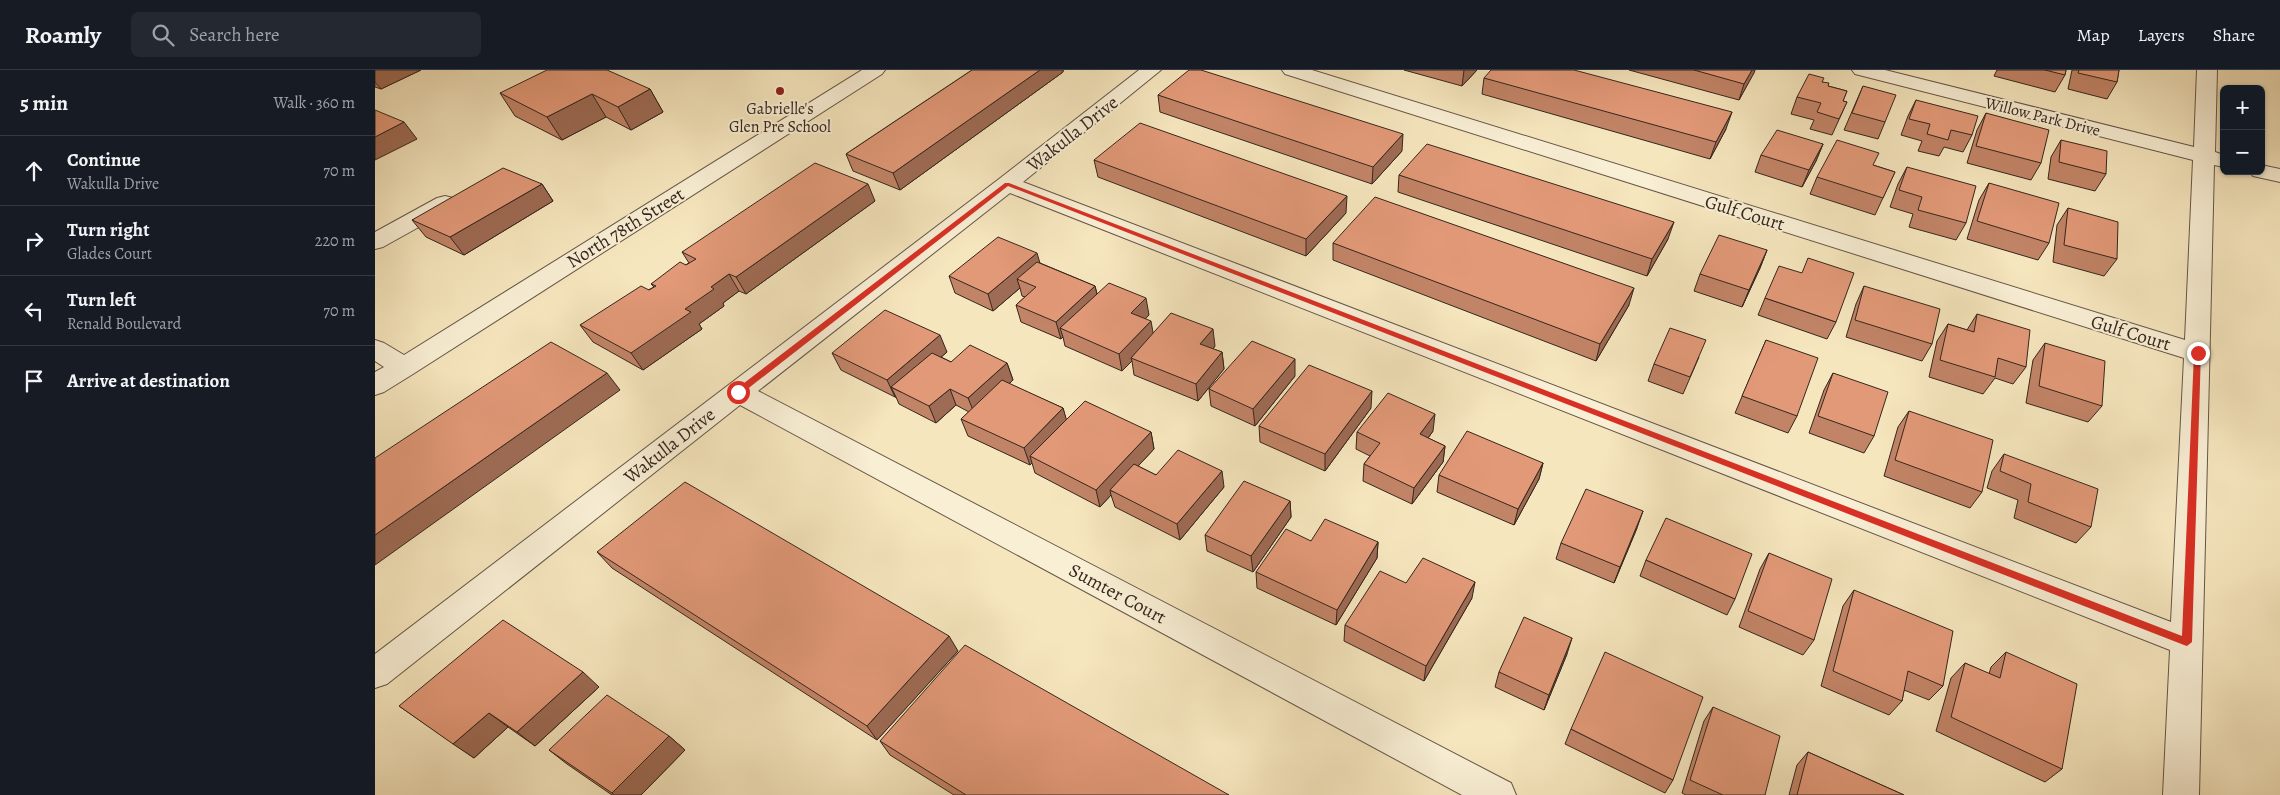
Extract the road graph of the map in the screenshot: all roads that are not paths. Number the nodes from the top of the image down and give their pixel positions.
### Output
1 (875, 70) edge
2 (1151, 70) edge
3 (1292, 70) edge
4 (1862, 70) edge
5 (2207, 70) edge
6 (2213, 159) edge
7 (2265, 172) edge
8 (2280, 176) edge
9 (1007, 184) junction
10 (467, 192) edge
11 (375, 242) edge
12 (375, 349) edge
13 (2198, 353) junction
14 (404, 367) junction
15 (375, 385) edge
16 (738, 392) junction
17 (2187, 642) junction
18 (375, 672) edge
19 (1498, 795) edge
20 (2181, 795) edge

1 - 14 street, North 78th Street
2 - 9 street, Wakulla Drive
3 - 13 street, Gulf Court
4 - 6 street, Willow Park Drive
5 - 6 street
6 - 13 street
7 - 8 street
9 - 16 street, Wakulla Drive
9 - 17 street
10 - 11 street
12 - 14 street
13 - 17 street
14 - 15 street, North 78th Street
16 - 18 street, Wakulla Drive
16 - 19 street, Sumter Court
17 - 20 street

